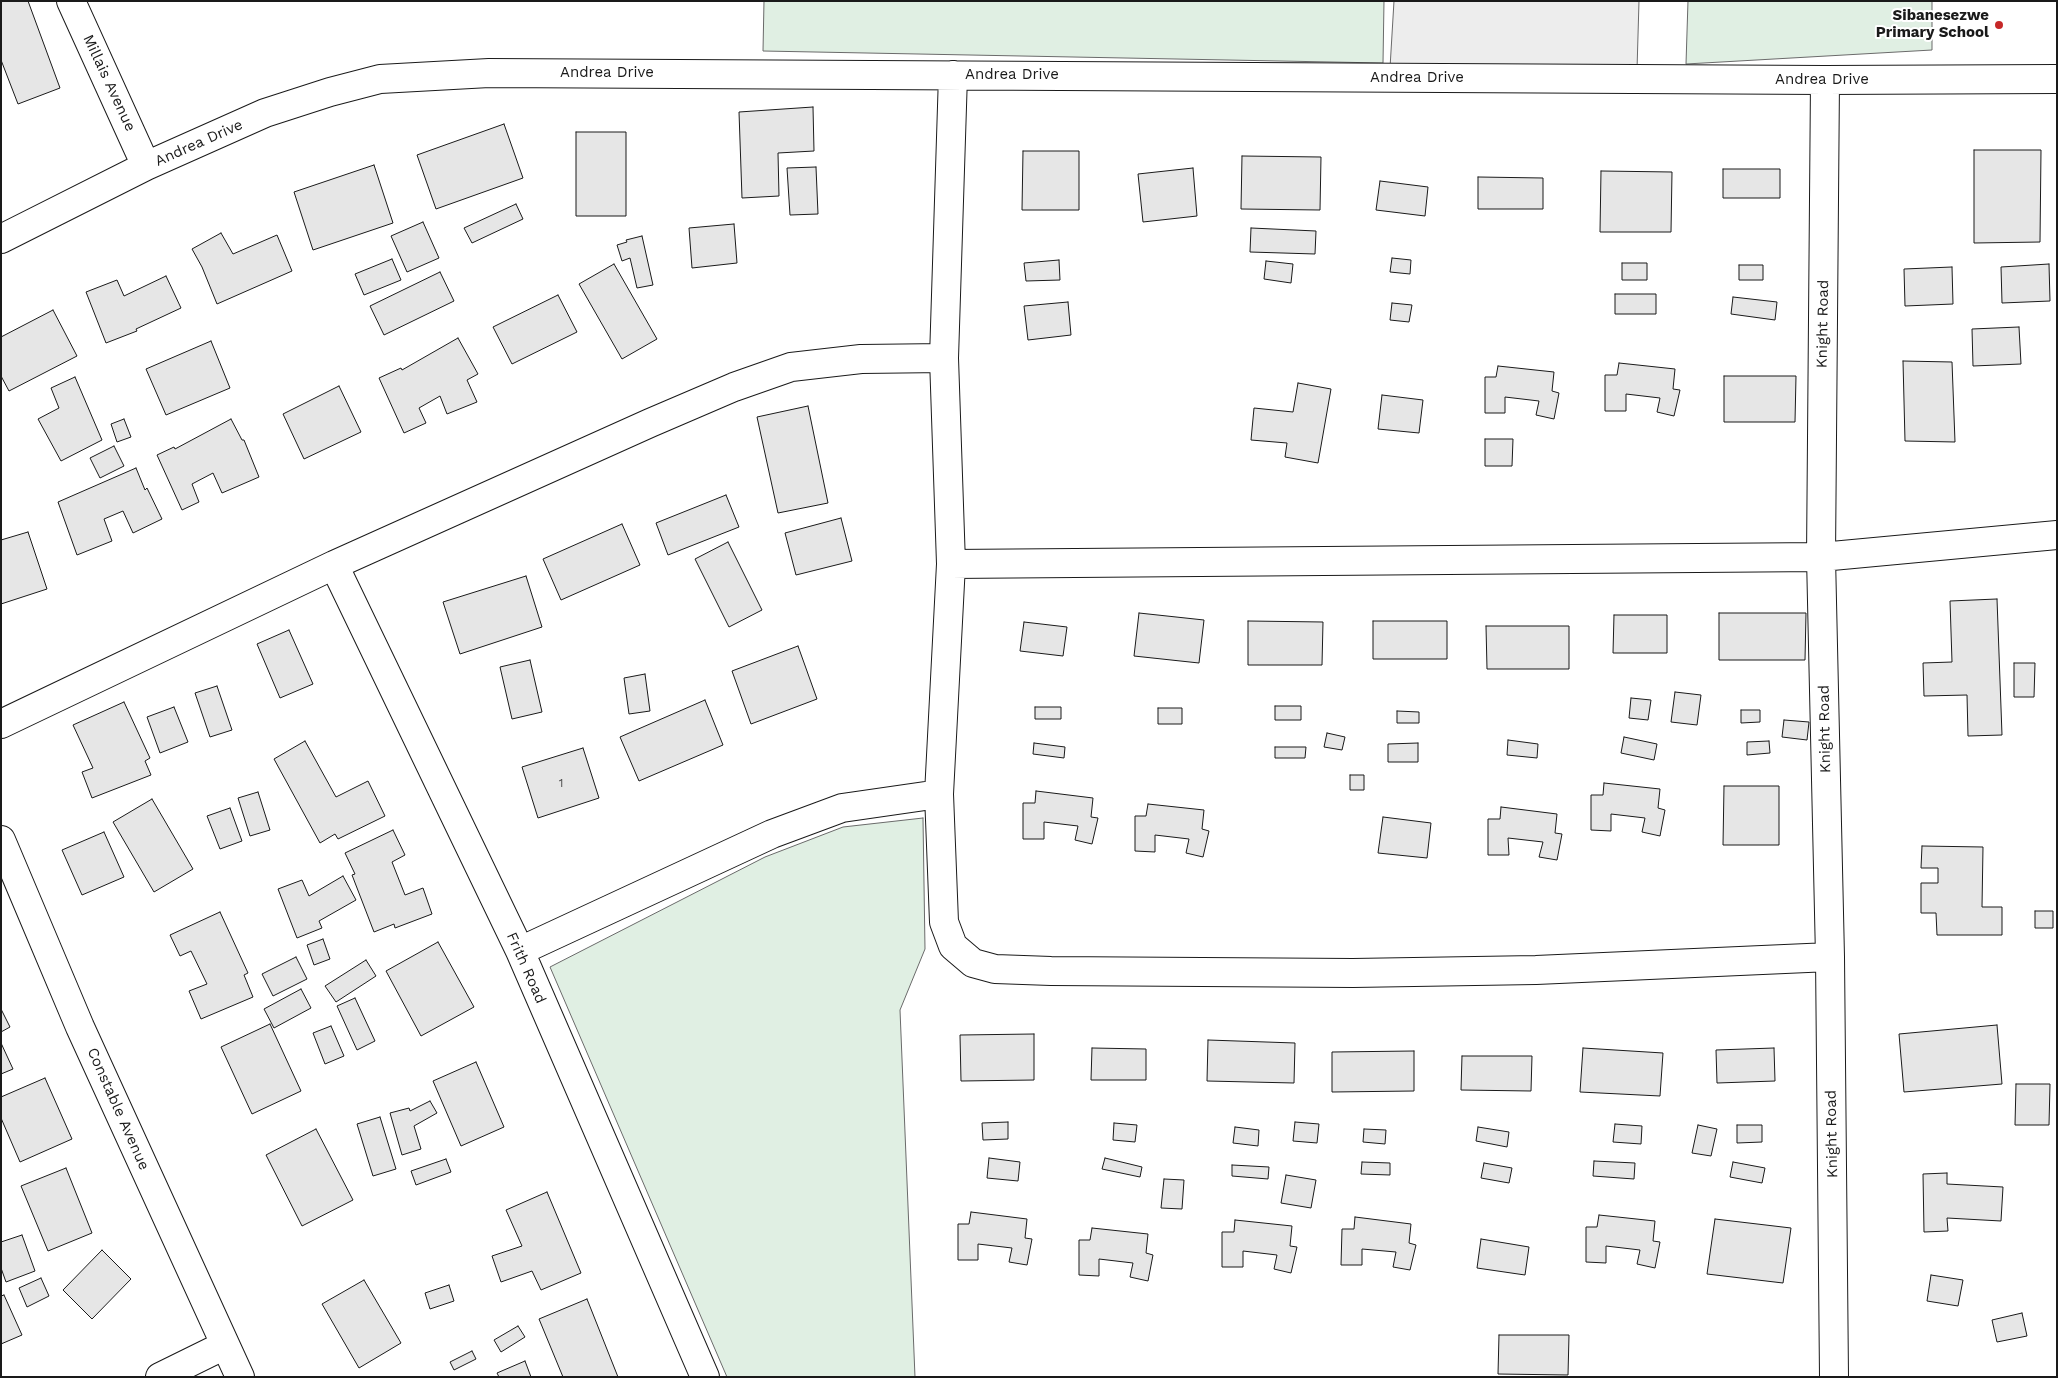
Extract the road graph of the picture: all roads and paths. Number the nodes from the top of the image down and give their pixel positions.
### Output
1 (71, 1) edge
2 (953, 75) junction
3 (2057, 79) edge
4 (1825, 80) junction
5 (146, 166) junction
6 (1, 239) edge
7 (944, 358) junction
8 (2057, 535) edge
9 (1821, 557) junction
10 (951, 564) junction
11 (334, 566) junction
12 (1, 724) edge
13 (939, 794) junction
14 (1, 840) edge
15 (520, 951) junction
16 (1830, 957) junction
17 (224, 1345) junction
18 (160, 1377) edge
19 (240, 1377) edge
20 (705, 1377) edge
21 (1834, 1377) edge

1 - 5 street, Millais Avenue
2 - 4 street, Andrea Drive
2 - 5 street, Andrea Drive
2 - 7 street
3 - 4 street, Andrea Drive
4 - 9 street, Knight Road
5 - 6 street, Andrea Drive
7 - 10 street
7 - 11 street
8 - 9 street
9 - 10 street
9 - 16 street, Knight Road
10 - 13 street
11 - 12 street
11 - 15 street, Frith Road
13 - 15 street
13 - 16 street
14 - 17 street, Constable Avenue
15 - 20 street, Frith Road
16 - 21 street, Knight Road
17 - 18 street
17 - 19 street, Constable Avenue

